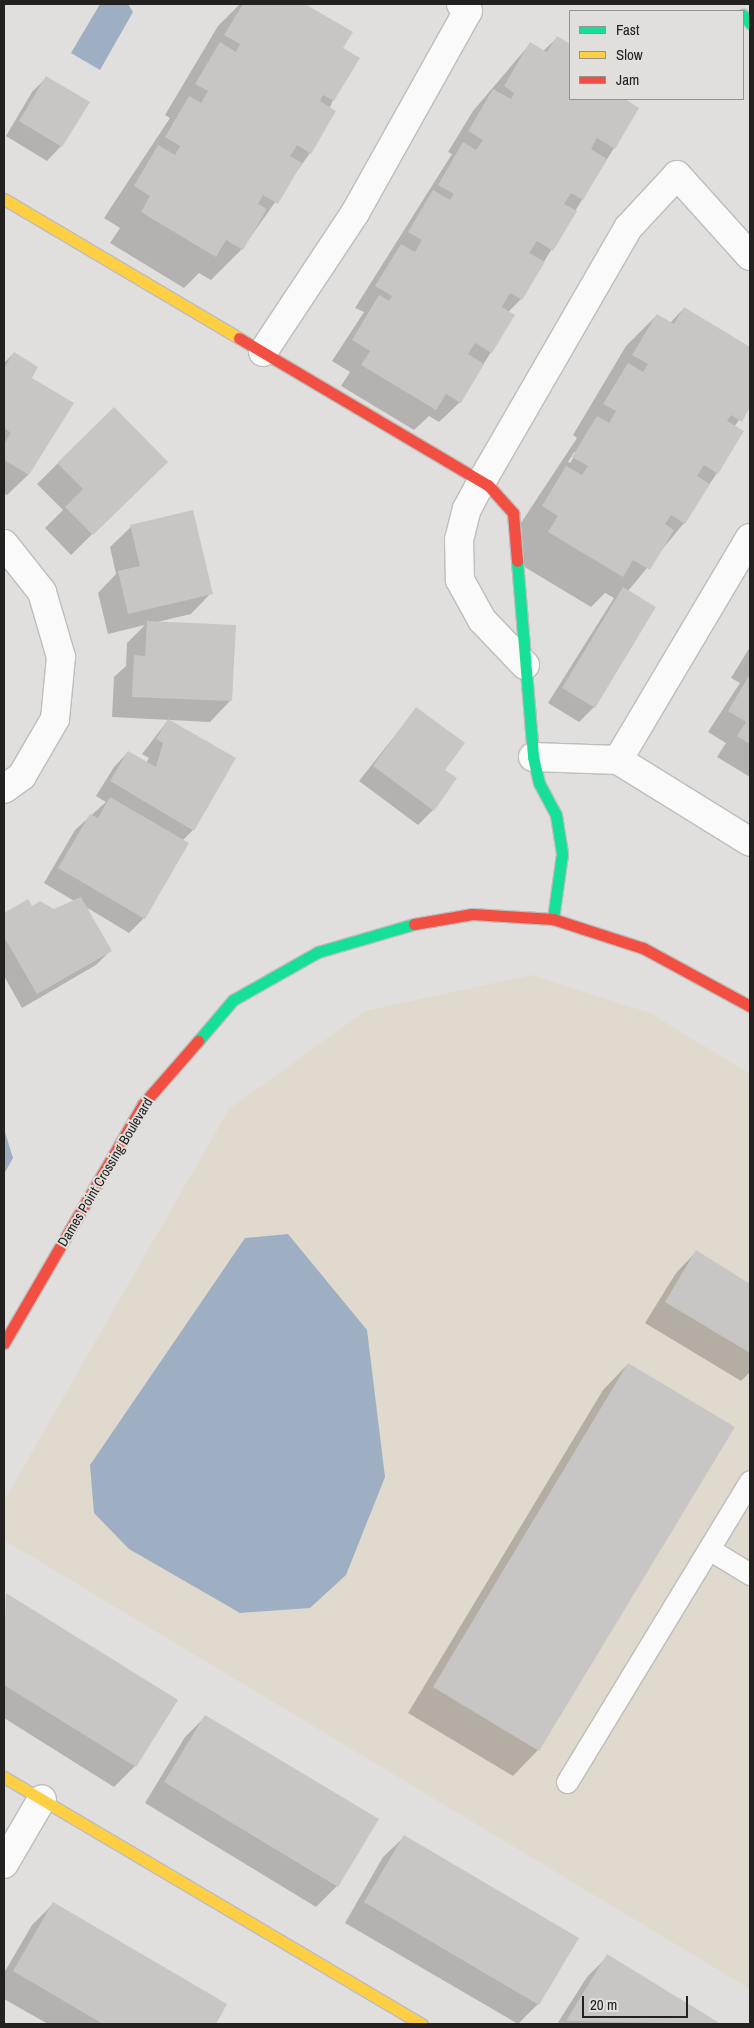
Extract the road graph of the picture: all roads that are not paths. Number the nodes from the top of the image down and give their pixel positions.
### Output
1 (461, 4) edge
2 (4, 199) edge
3 (750, 256) edge
4 (263, 352) junction
5 (482, 481) junction
6 (750, 538) edge
7 (4, 544) edge
8 (525, 665) junction
9 (533, 757) junction
10 (618, 760) junction
11 (4, 789) edge
12 (750, 842) edge
13 (553, 918) junction
14 (750, 1006) edge
15 (4, 1343) edge
16 (750, 1481) edge
17 (709, 1549) junction
18 (750, 1574) edge
19 (4, 1777) edge
20 (567, 1782) dead end
21 (42, 1799) junction
22 (4, 1864) edge
23 (422, 2024) edge

1 - 4 street
2 - 4 main road
3 - 5 street
4 - 5 main road
5 - 8 main road
5 - 8 street
6 - 10 street
7 - 11 street
8 - 9 main road
9 - 10 street
9 - 13 main road
10 - 12 street
13 - 14 main road, Dames Point Crossing Boulevard
13 - 15 main road, Dames Point Crossing Boulevard
16 - 17 lane
17 - 18 lane
17 - 20 lane
19 - 21 main road
21 - 22 street
21 - 23 main road

